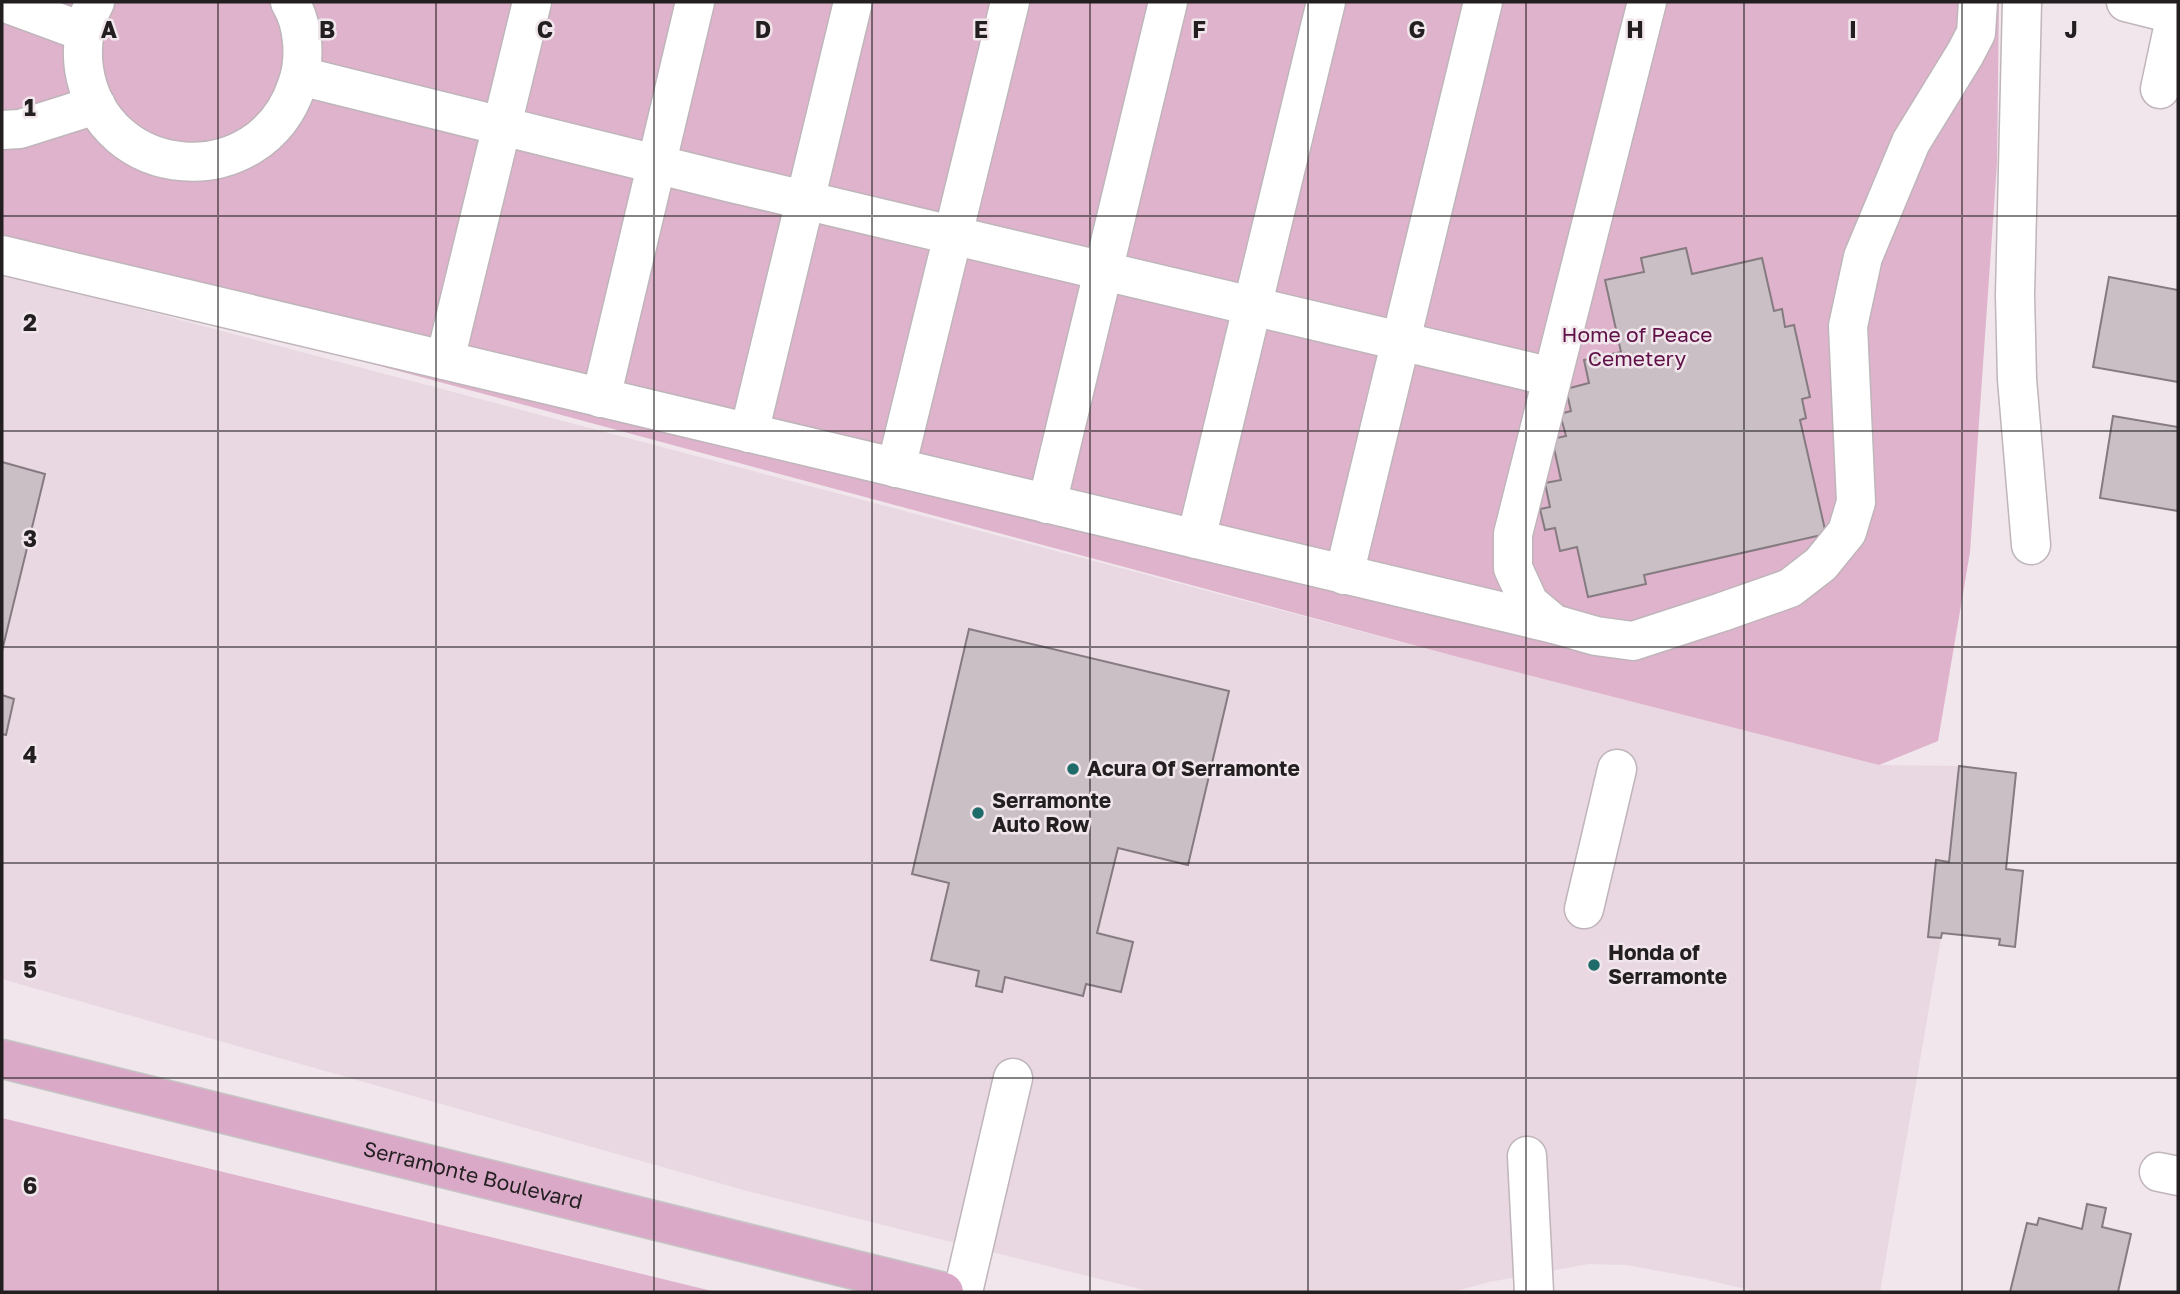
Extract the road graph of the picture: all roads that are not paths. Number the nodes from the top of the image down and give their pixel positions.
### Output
1 (4, 2) edge
2 (290, 2) edge
3 (532, 2) edge
4 (695, 2) edge
5 (853, 2) edge
6 (1010, 2) edge
7 (1168, 2) edge
8 (1326, 2) edge
9 (1483, 2) edge
10 (1647, 2) edge
11 (1978, 2) edge
12 (2022, 2) edge
13 (2126, 2) edge
14 (2177, 15) edge
15 (90, 17) edge
16 (300, 76) junction
17 (2160, 89) dead end
18 (96, 105) junction
19 (502, 126) junction
20 (2, 130) edge
21 (657, 164) junction
22 (805, 200) junction
23 (953, 235) junction
24 (2, 255) edge
25 (1103, 272) junction
26 (1252, 306) junction
27 (1401, 341) junction
28 (445, 360) junction
29 (1552, 377) junction
30 (601, 398) junction
31 (748, 433) junction
32 (896, 468) junction
33 (1047, 504) junction
34 (1196, 539) junction
35 (2031, 545) dead end
36 (1344, 575) junction
37 (1555, 624) junction
38 (1618, 769) dead end
39 (1584, 909) dead end
40 (2, 1059) edge
41 (1013, 1078) dead end
42 (1527, 1156) dead end
43 (944, 1292) edge
44 (963, 1292) edge
45 (1534, 1292) edge

1 - 15 lane
2 - 16 lane
3 - 19 lane
4 - 21 lane
5 - 22 lane
6 - 23 lane
7 - 25 lane
8 - 26 lane
9 - 27 lane
10 - 29 lane
11 - 37 lane
12 - 35 lane
13 - 14 lane
14 - 17 lane
15 - 18 lane
16 - 18 lane
16 - 19 lane
18 - 20 lane
19 - 21 lane
19 - 28 lane
21 - 22 lane
21 - 30 lane
22 - 23 lane
22 - 31 lane
23 - 25 lane
23 - 32 lane
24 - 28 lane
25 - 26 lane
25 - 33 lane
26 - 27 lane
26 - 34 lane
27 - 29 lane
27 - 36 lane
28 - 30 lane
29 - 37 lane
30 - 31 lane
31 - 32 lane
32 - 33 lane
33 - 34 lane
34 - 36 lane
36 - 37 lane
38 - 39 lane
40 - 43 main road, Serramonte Boulevard
41 - 44 lane
42 - 45 lane

